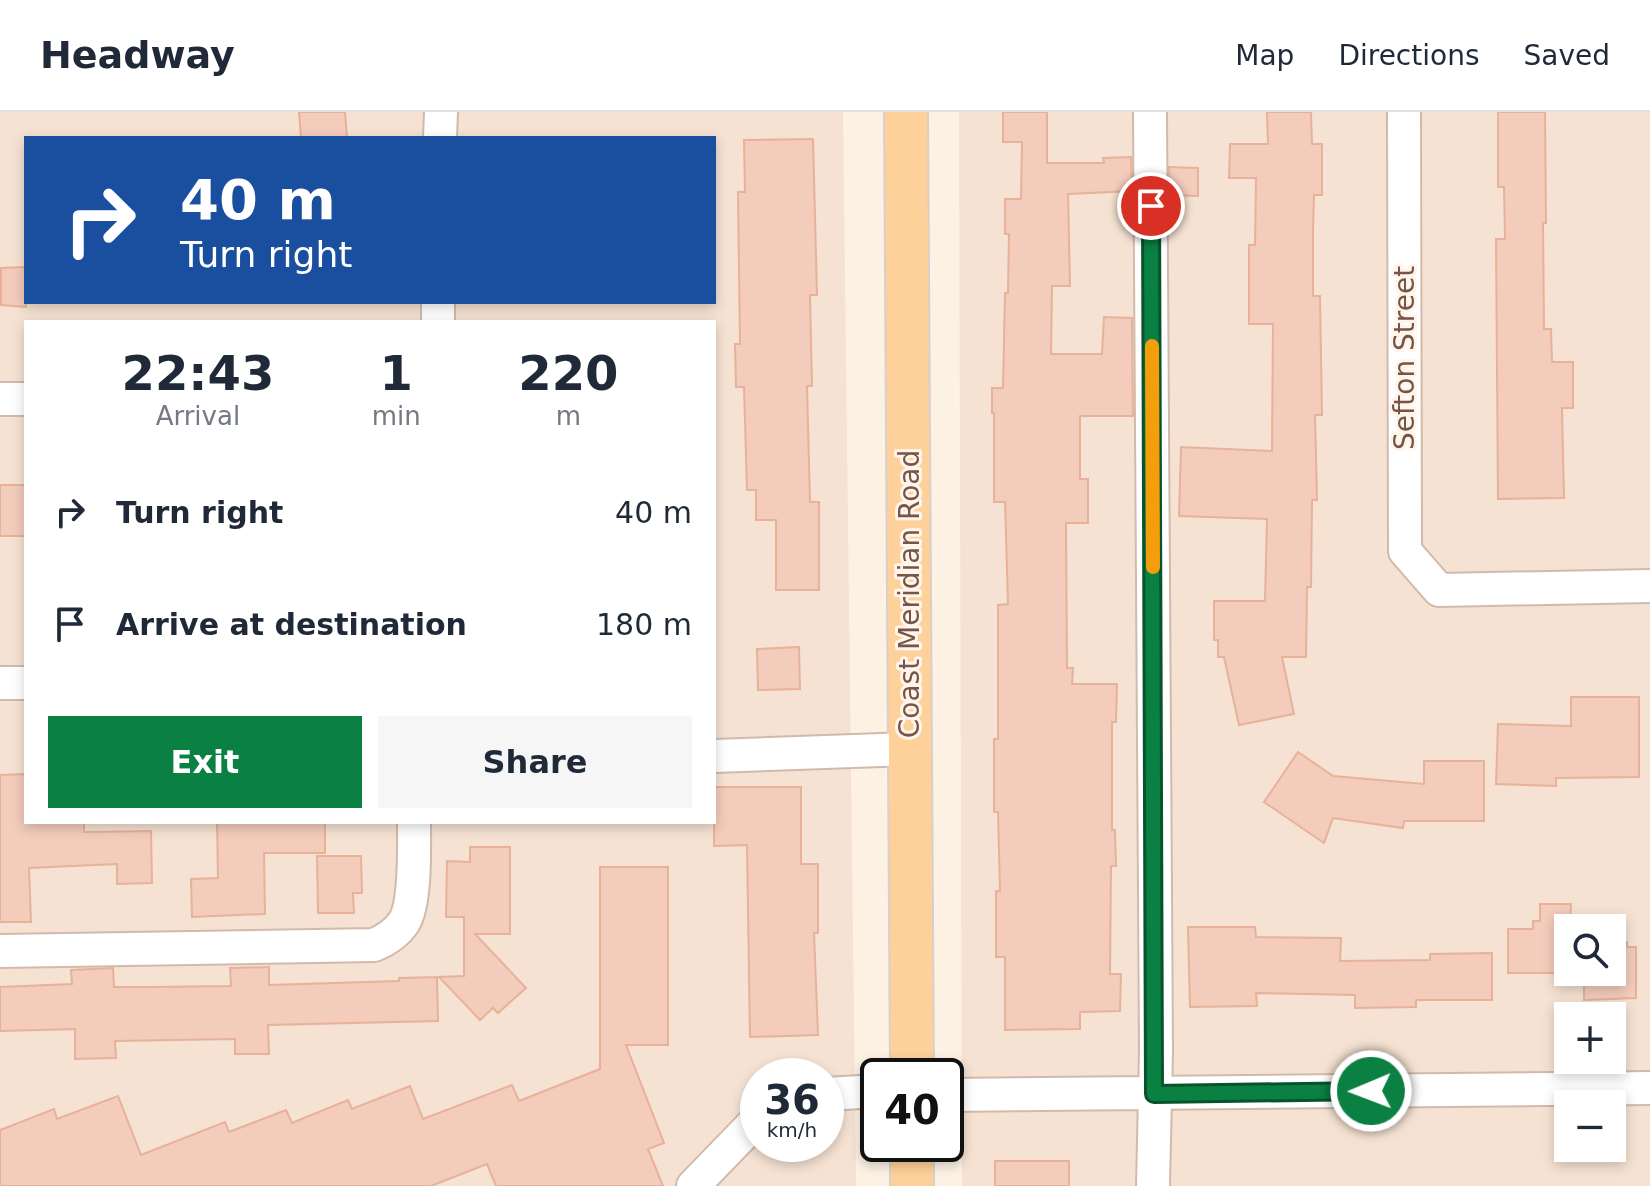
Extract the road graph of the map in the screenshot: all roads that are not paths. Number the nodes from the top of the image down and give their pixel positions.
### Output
1 (441, 112) edge
2 (906, 112) edge
3 (1150, 112) edge
4 (1404, 112) edge
5 (440, 136) edge
6 (0, 399) edge
7 (24, 399) edge
8 (1650, 586) edge
9 (0, 683) edge
10 (24, 683) edge
11 (910, 749) junction
12 (716, 756) edge
13 (420, 824) edge
14 (0, 951) edge
15 (912, 1058) edge
16 (1650, 1088) edge
17 (1154, 1094) junction
18 (964, 1095) edge
19 (740, 1138) edge
20 (912, 1162) edge
21 (693, 1186) edge
22 (912, 1186) edge
23 (1153, 1186) edge

1 - 5 street
2 - 11 main road, Coast Meridian Road
3 - 17 street
4 - 8 street, Sefton Street
6 - 7 street
9 - 10 street
11 - 12 street
11 - 15 main road, Coast Meridian Road
13 - 14 street
16 - 17 street
17 - 18 street
17 - 23 street
19 - 21 street
20 - 22 main road

